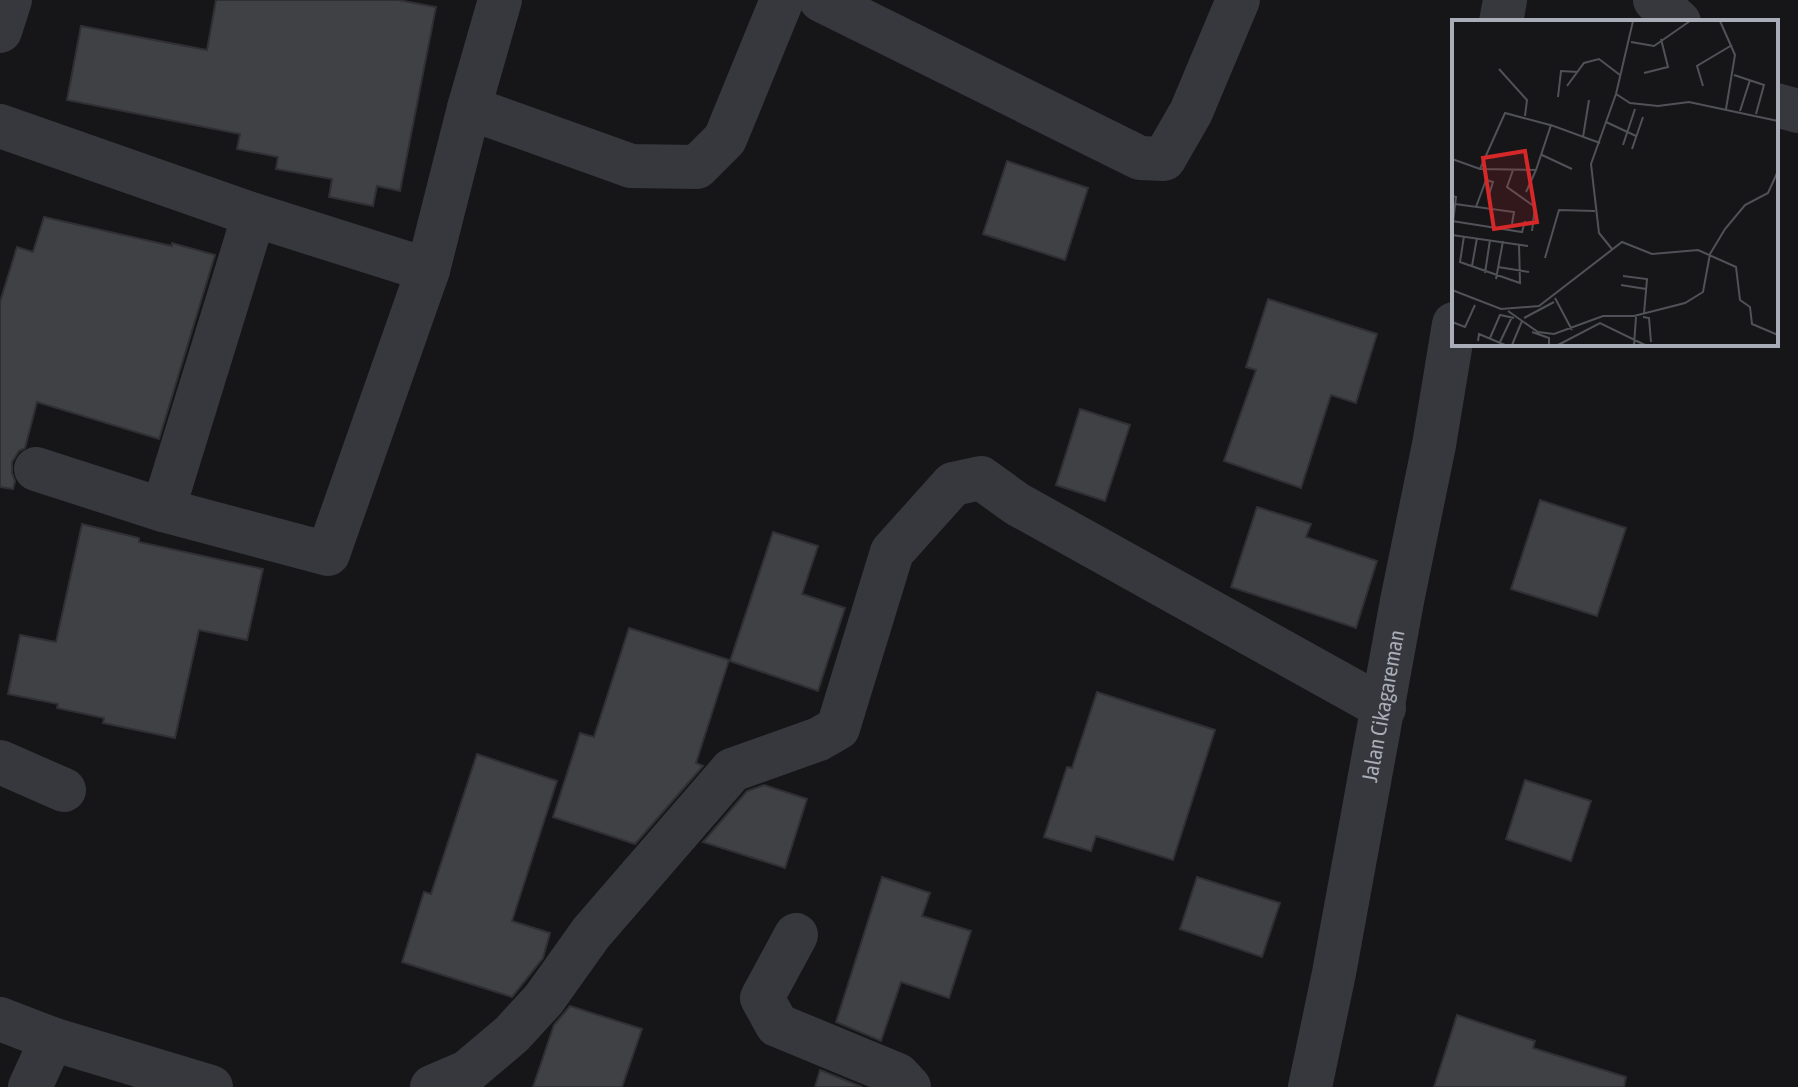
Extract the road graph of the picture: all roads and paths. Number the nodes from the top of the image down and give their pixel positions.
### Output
1 (10, 0) edge
2 (500, 0) edge
3 (782, 0) edge
4 (821, 0) edge
5 (1238, 0) edge
6 (1505, 0) edge
7 (1655, 0) edge
8 (1501, 20) edge
9 (1677, 20) edge
10 (0, 31) edge
11 (1778, 106) edge
12 (469, 108) junction
13 (1798, 111) edge
14 (0, 126) edge
15 (254, 215) junction
16 (428, 270) junction
17 (1452, 336) edge
18 (36, 469) dead end
19 (163, 510) junction
20 (1384, 708) junction
21 (0, 762) edge
22 (64, 790) dead end
23 (796, 935) dead end
24 (0, 1019) edge
25 (52, 1039) junction
26 (30, 1087) edge
27 (211, 1087) edge
28 (432, 1087) edge
29 (909, 1087) edge
30 (1310, 1087) edge

1 - 10 street
2 - 12 street
3 - 12 street
4 - 5 street
6 - 8 street
7 - 9 street
11 - 13 street
12 - 16 street
14 - 15 street
15 - 16 street
15 - 19 street
16 - 19 street
17 - 20 street, Jalan Cikagareman
18 - 19 street
20 - 28 street
20 - 30 street, Jalan Cikagareman
21 - 22 street
23 - 29 street
24 - 25 street
25 - 26 street
25 - 27 street

